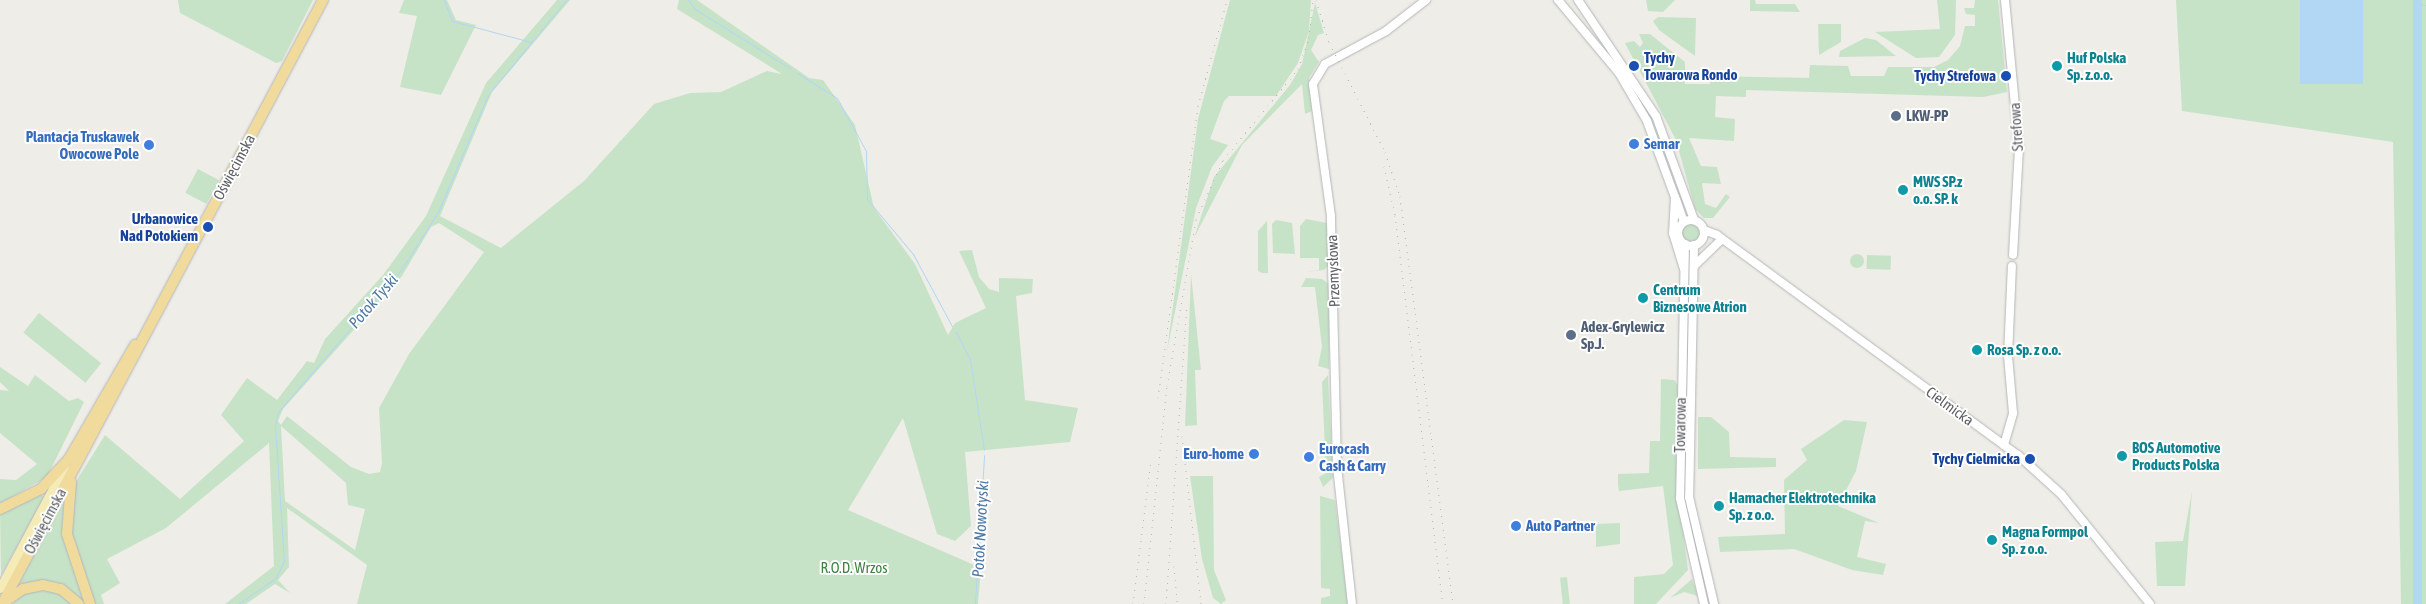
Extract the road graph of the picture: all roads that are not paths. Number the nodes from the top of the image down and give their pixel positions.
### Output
1 (323, 0) edge
2 (1426, 0) edge
3 (1558, 0) edge
4 (1578, 0) edge
5 (2005, 0) edge
6 (1675, 197) junction
7 (1694, 220) junction
8 (1684, 222) junction
9 (1704, 233) junction
10 (1721, 240) junction
11 (1684, 244) junction
12 (1694, 246) junction
13 (2013, 255) dead end
14 (2012, 266) dead end
15 (1689, 269) junction
16 (2004, 445) junction
17 (72, 462) junction
18 (0, 509) edge
19 (0, 588) edge
20 (2, 604) edge
21 (78, 604) edge
22 (90, 604) edge
23 (1352, 604) edge
24 (1704, 604) edge
25 (1714, 604) edge
26 (2150, 604) edge

1 - 17 highway, Oświęcimska
2 - 23 street, Przemysłowa
3 - 6 street
4 - 7 street
5 - 13 street, Strefowa
6 - 8 street
6 - 15 street
7 - 8 street
7 - 9 street
8 - 11 street
9 - 10 street, Cielmicka
9 - 12 street
10 - 15 street
10 - 16 street, Cielmicka
11 - 12 street
11 - 15 street, Towarowa
12 - 15 street, Towarowa
14 - 16 street
15 - 24 street, Towarowa
15 - 25 street, Towarowa
16 - 26 street, Cielmicka
17 - 18 highway
17 - 19 main road, Oświęcimska
17 - 20 highway, Oświęcimska
17 - 22 highway
20 - 21 highway

